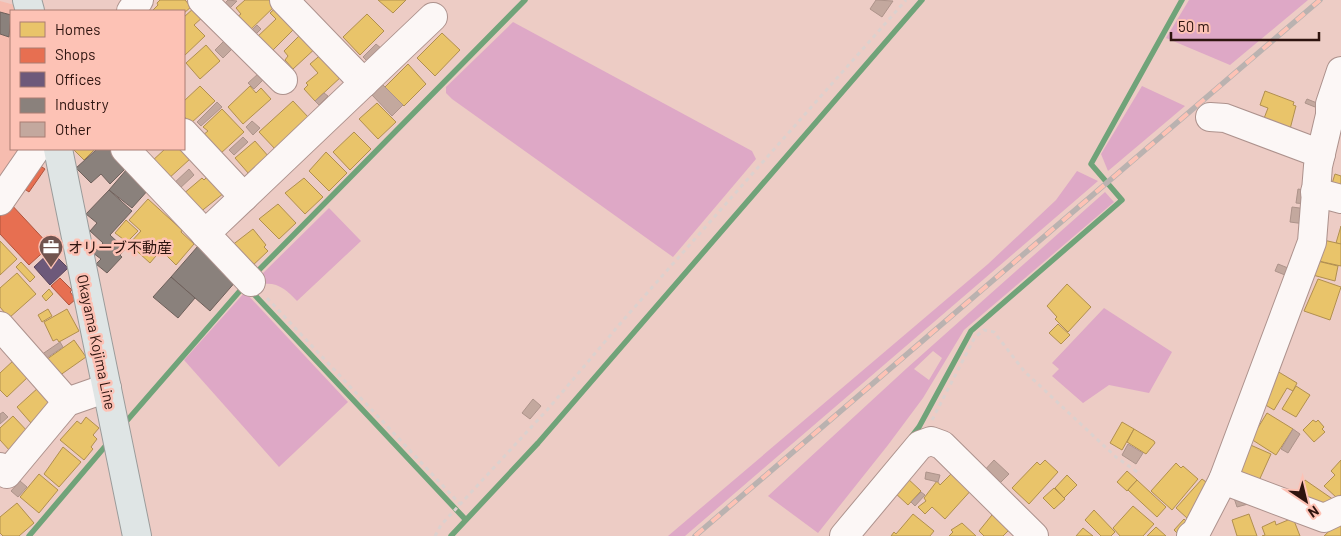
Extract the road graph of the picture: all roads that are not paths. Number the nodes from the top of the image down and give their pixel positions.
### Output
1 (202, 0) edge
2 (284, 0) edge
3 (432, 18) dead end
4 (1341, 71) edge
5 (283, 80) dead end
6 (364, 83) junction
7 (1210, 117) dead end
8 (185, 134) edge
9 (35, 150) edge
10 (58, 150) edge
11 (126, 150) edge
12 (1321, 154) junction
13 (1315, 192) junction
14 (244, 197) junction
15 (1341, 199) edge
16 (0, 201) edge
17 (205, 234) junction
18 (249, 279) road end
19 (0, 326) edge
20 (107, 388) junction
21 (67, 402) junction
22 (0, 467) edge
23 (1223, 480) junction
24 (1341, 510) edge
25 (137, 536) edge
26 (844, 536) edge
27 (1034, 536) edge
28 (1191, 536) edge

1 - 5 street
2 - 6 street
3 - 6 street
4 - 12 street
6 - 14 street
7 - 12 street
8 - 14 street
9 - 16 street
10 - 20 main road, Okayama Kojima Line
11 - 17 street
12 - 13 street
13 - 15 street
13 - 23 street
14 - 17 street
17 - 18 street
19 - 21 street
20 - 21 street
20 - 25 main road, Okayama Kojima Line
21 - 22 street
23 - 24 street
23 - 28 street
26 - 27 street

